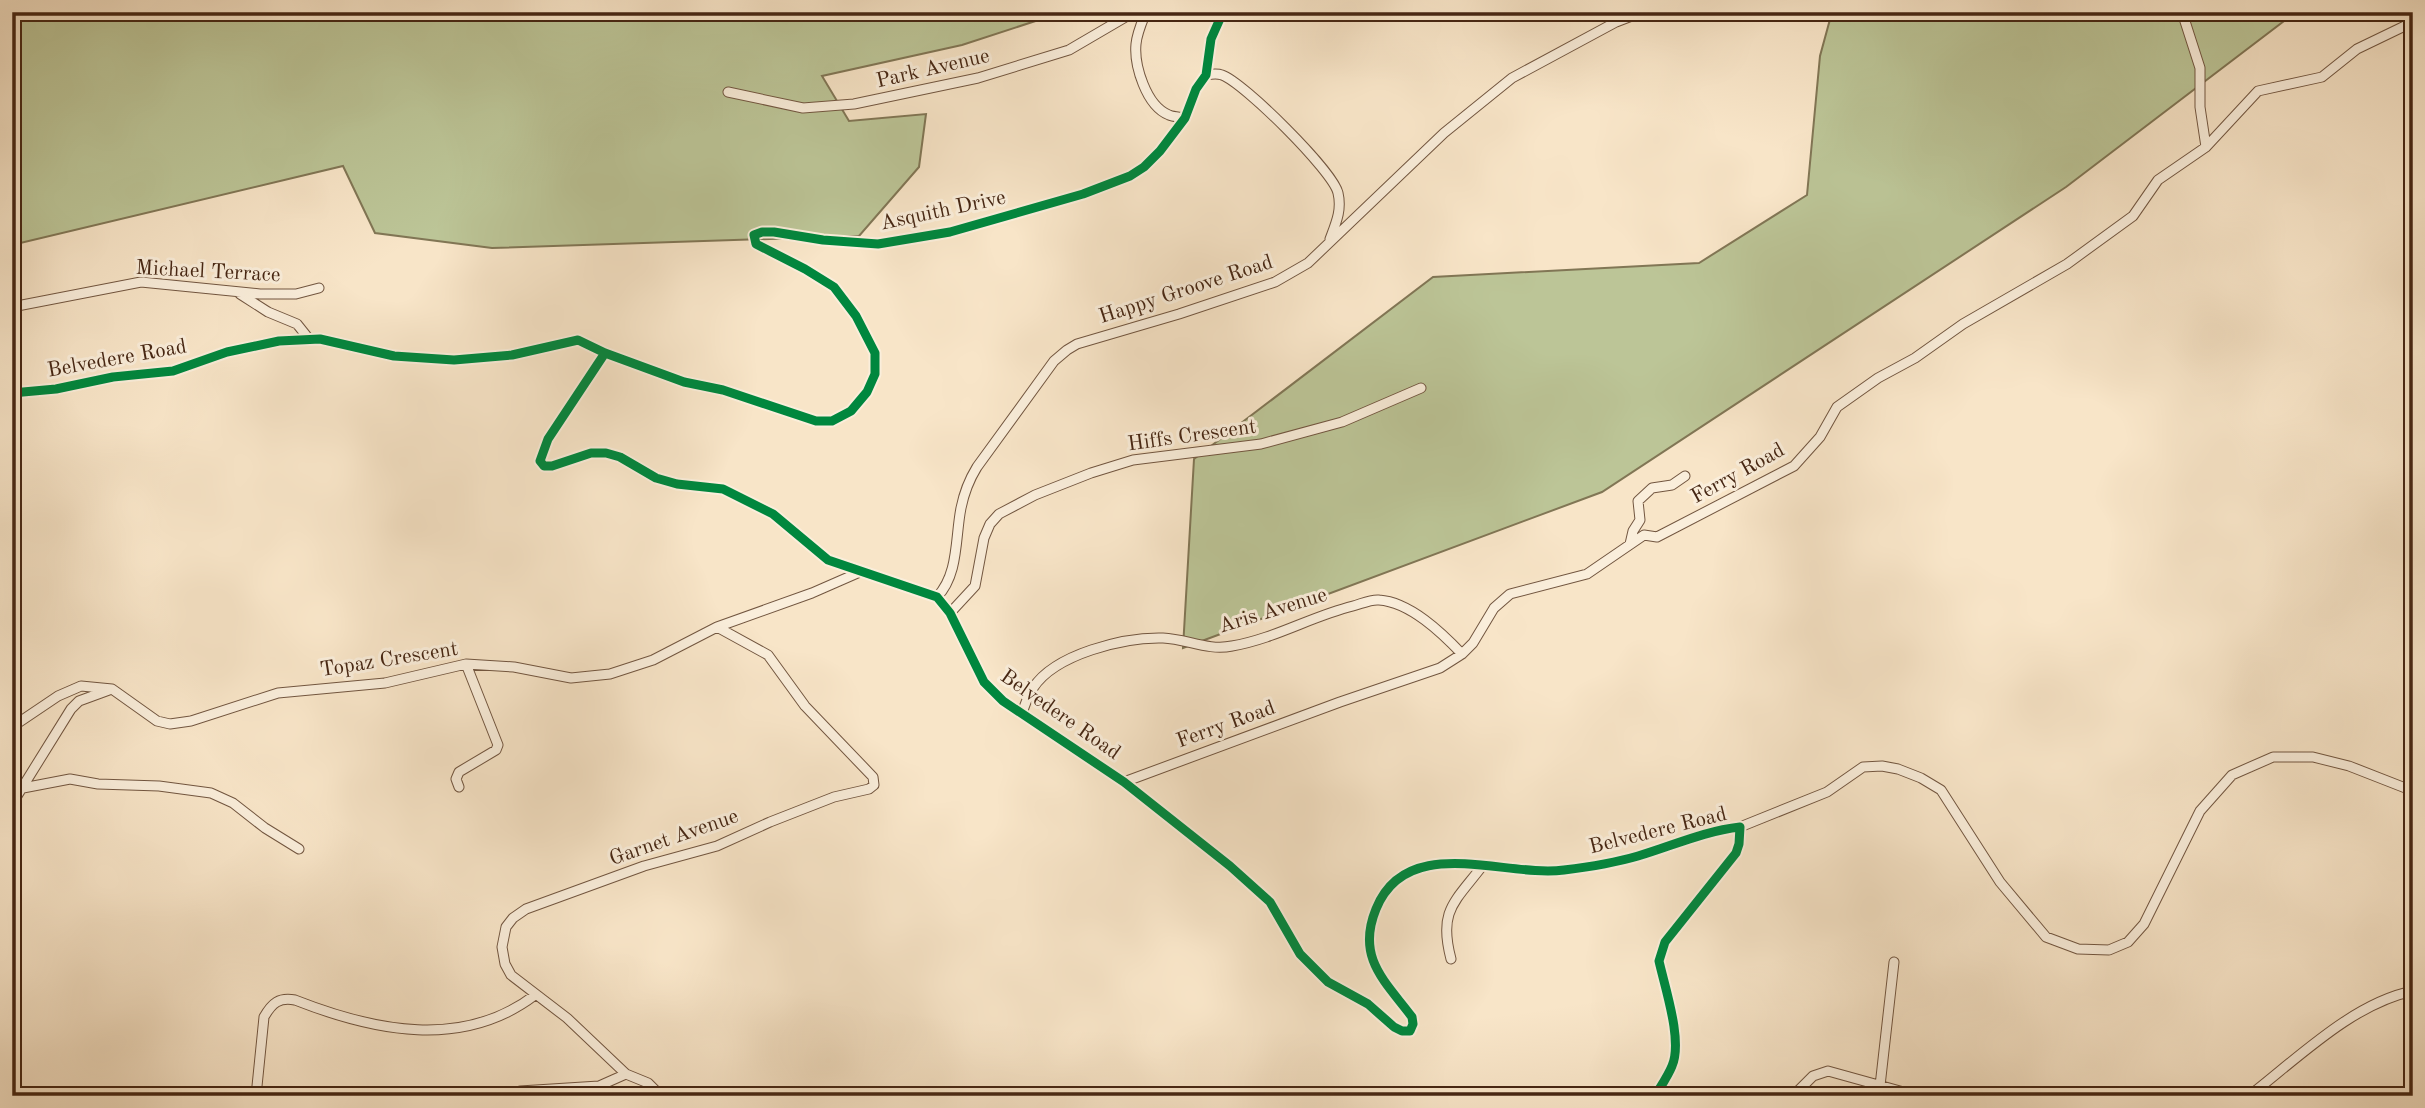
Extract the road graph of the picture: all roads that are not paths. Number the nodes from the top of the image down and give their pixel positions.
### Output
1 (1134, 12) edge
2 (1146, 12) edge
3 (1223, 12) edge
4 (1642, 12) edge
5 (2182, 12) edge
6 (2413, 22) edge
7 (1206, 75) junction
8 (728, 92) dead end
9 (1185, 118) junction
10 (2206, 147) junction
11 (1328, 244) junction
12 (319, 288) dead end
13 (232, 290) junction
14 (12, 307) edge
15 (309, 338) junction
16 (605, 353) junction
17 (1422, 388) dead end
18 (12, 393) edge
19 (1685, 476) dead end
20 (1630, 544) junction
21 (860, 572) junction
22 (937, 597) junction
23 (950, 613) junction
24 (717, 627) junction
25 (1462, 654) junction
26 (466, 664) junction
27 (112, 689) junction
28 (1022, 713) junction
29 (12, 727) edge
30 (1124, 782) junction
31 (459, 787) dead end
32 (23, 788) junction
33 (2413, 791) edge
34 (12, 804) edge
35 (1740, 827) junction
36 (299, 849) dead end
37 (1483, 865) junction
38 (1451, 959) dead end
39 (1894, 962) dead end
40 (2413, 991) edge
41 (536, 995) junction
42 (626, 1074) junction
43 (1880, 1086) junction
44 (256, 1096) edge
45 (509, 1096) edge
46 (661, 1096) edge
47 (1655, 1096) edge
48 (1793, 1096) edge
49 (1918, 1096) edge
50 (2249, 1096) edge

1 - 8 street, Park Avenue
2 - 9 street
3 - 7 street
4 - 11 street, Happy Groove Road
5 - 10 street
6 - 10 street, Ferry Road
7 - 9 street, Asquith Drive
7 - 11 street
9 - 16 street, Asquith Drive
10 - 20 street, Ferry Road
11 - 22 street, Happy Groove Road
12 - 13 street, Michael Terrace
13 - 14 street, Michael Terrace
13 - 15 street
15 - 16 street, Belvedere Road
15 - 18 street, Belvedere Road
16 - 21 street
17 - 23 street, Hiffs Crescent
19 - 20 street
20 - 25 street, Ferry Road
21 - 22 street
21 - 24 street, Topaz Crescent
22 - 23 street, Belvedere Road
23 - 28 street, Belvedere Road
24 - 26 street, Topaz Crescent
24 - 41 street, Garnet Avenue
25 - 28 street, Aris Avenue
25 - 30 street, Ferry Road
26 - 27 street, Topaz Crescent
26 - 31 street
27 - 29 street
27 - 32 street
28 - 30 street, Belvedere Road
30 - 37 street, Belvedere Road
32 - 34 street
32 - 36 street
33 - 35 street
35 - 37 street, Belvedere Road
35 - 47 street, Belvedere Road
37 - 38 street
39 - 43 street
40 - 50 street
41 - 42 street, Garnet Avenue
41 - 44 street
42 - 45 street
42 - 46 street, Garnet Avenue
43 - 48 street
43 - 49 street

